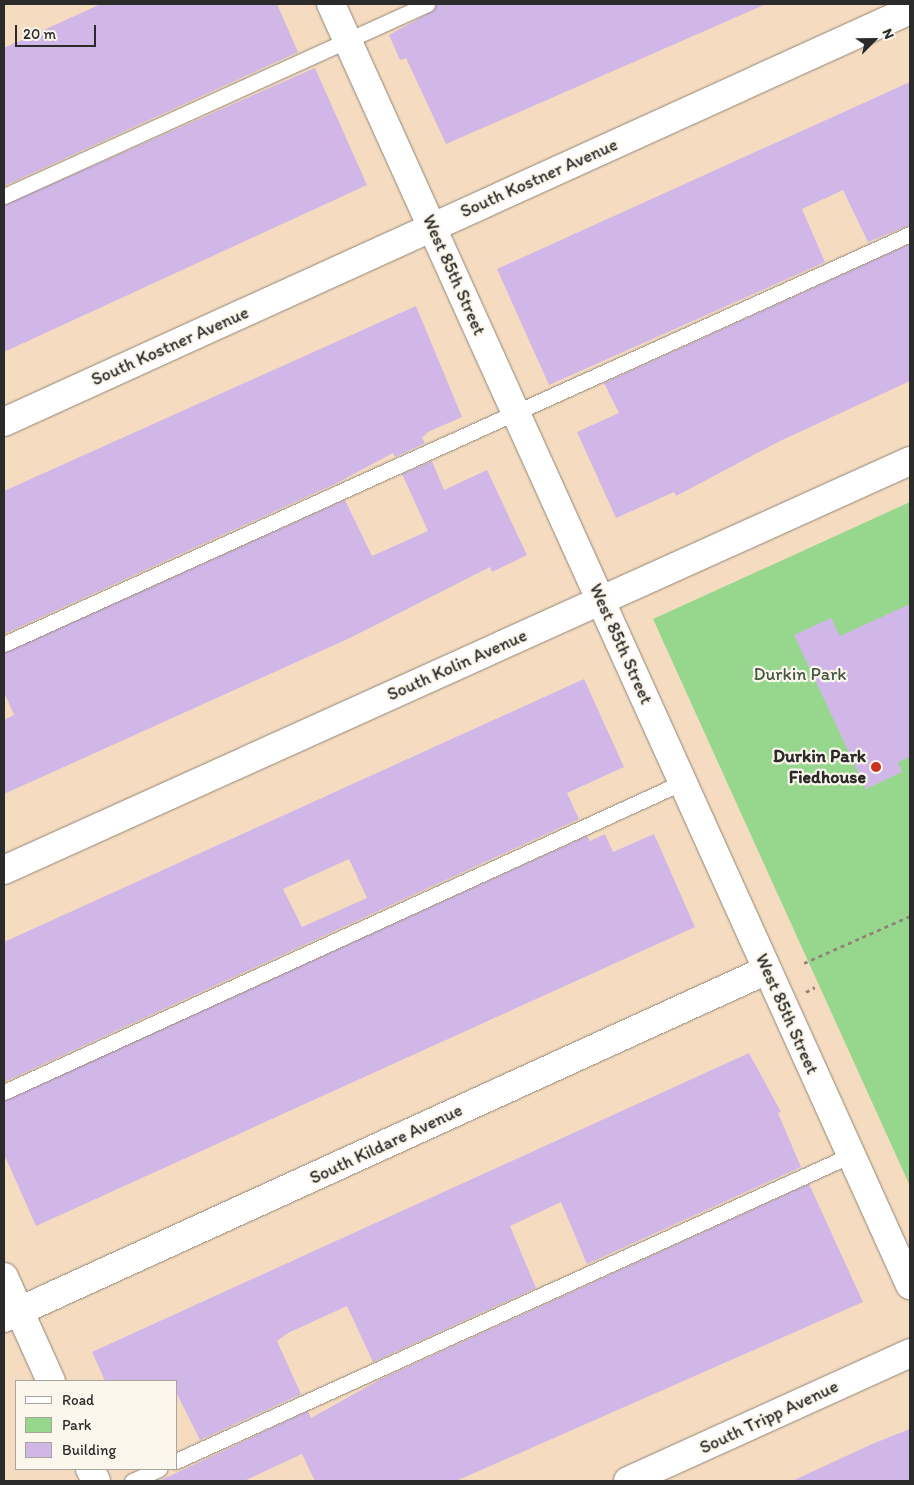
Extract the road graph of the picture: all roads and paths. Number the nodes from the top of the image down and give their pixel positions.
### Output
1 (331, 4) edge
2 (427, 4) edge
3 (910, 10) edge
4 (347, 40) junction
5 (4, 196) edge
6 (431, 227) junction
7 (910, 234) edge
8 (516, 413) junction
9 (4, 422) edge
10 (910, 460) edge
11 (601, 600) junction
12 (4, 644) edge
13 (683, 782) junction
14 (4, 870) edge
15 (910, 916) edge
16 (804, 963) dead end
17 (767, 970) junction
18 (4, 1092) edge
19 (851, 1155) junction
20 (4, 1277) edge
21 (910, 1285) edge
22 (11, 1315) edge
23 (910, 1353) edge
24 (50, 1380) edge
25 (178, 1460) edge
26 (158, 1470) edge
27 (132, 1481) edge
28 (628, 1481) edge

1 - 4 street, West 85th Street
2 - 4 lane
3 - 6 street, South Kostner Avenue
4 - 5 lane
4 - 6 street, West 85th Street
6 - 8 street, West 85th Street
6 - 9 street, South Kostner Avenue
7 - 8 lane
8 - 11 street, West 85th Street
8 - 12 lane
10 - 11 street, South Kolin Avenue
11 - 13 street, West 85th Street
11 - 14 street, South Kolin Avenue
13 - 17 street, West 85th Street
13 - 18 lane
15 - 16 path
17 - 19 street, West 85th Street
17 - 22 street, South Kildare Avenue
19 - 21 street, West 85th Street
19 - 25 lane
20 - 22 street
22 - 24 street
23 - 28 street, South Tripp Avenue
26 - 27 lane

